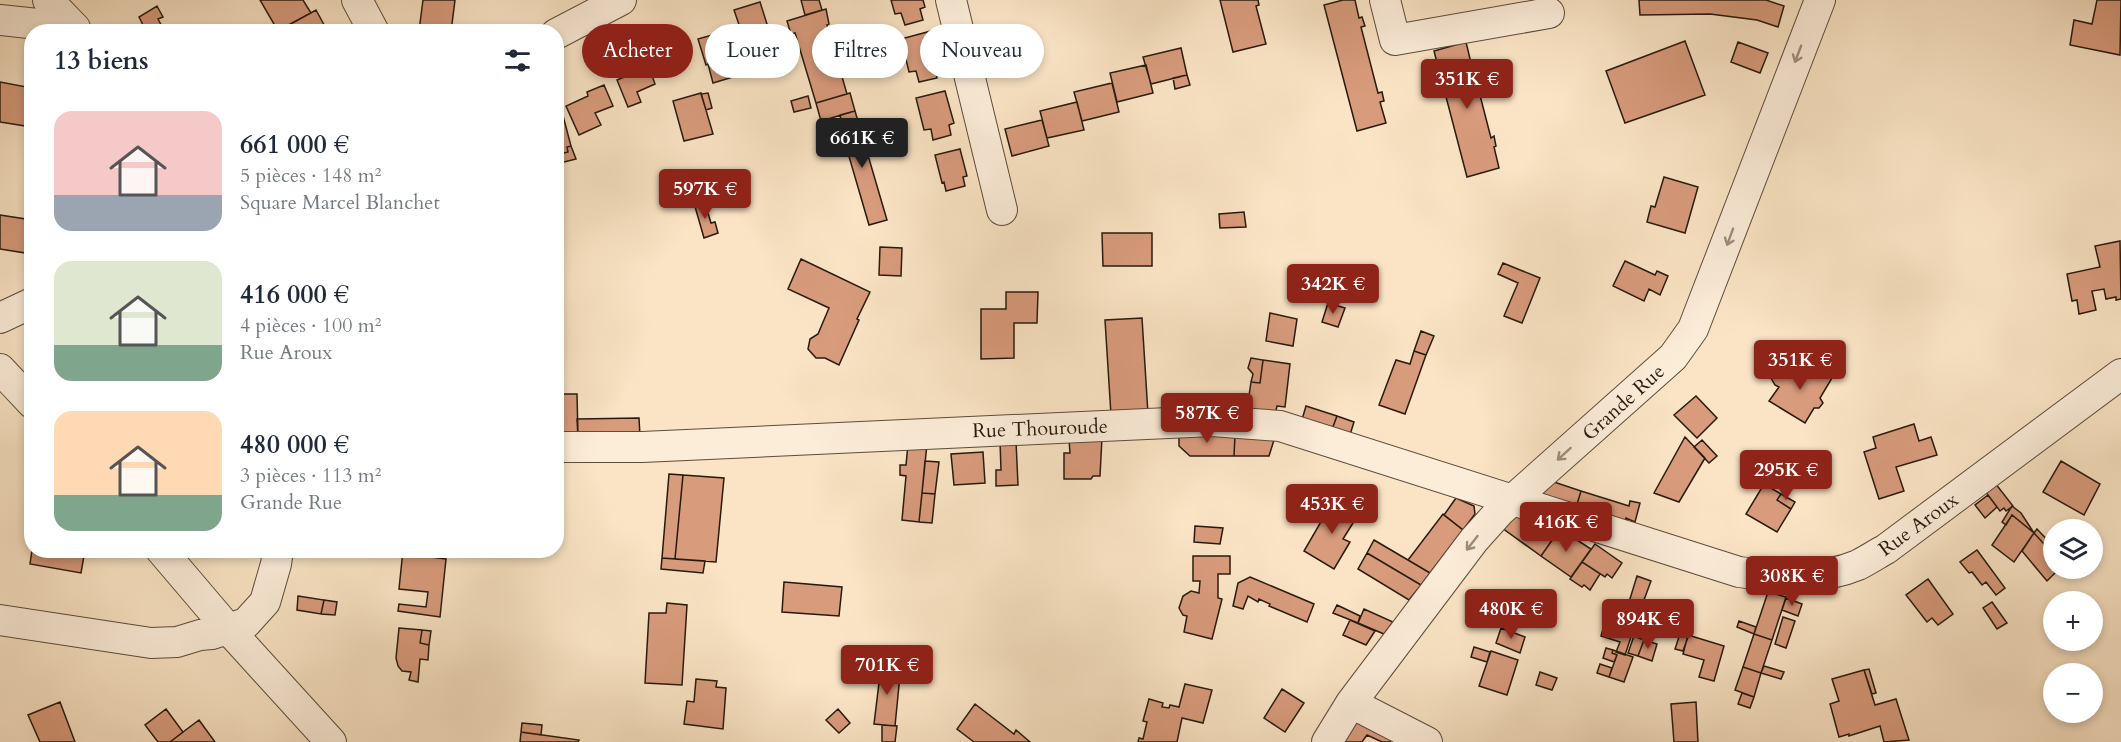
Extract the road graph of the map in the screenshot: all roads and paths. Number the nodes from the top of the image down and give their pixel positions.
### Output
1 (48, 0) edge
2 (357, 0) edge
3 (621, 0) edge
4 (951, 0) edge
5 (1384, 0) edge
6 (1820, 0) edge
7 (1549, 13) dead end
8 (0, 20) edge
9 (38, 24) edge
10 (71, 24) edge
11 (370, 24) edge
12 (564, 30) edge
13 (1002, 210) dead end
14 (24, 307) edge
15 (0, 318) edge
16 (0, 369) edge
17 (2121, 374) edge
18 (24, 394) edge
19 (564, 447) edge
20 (1511, 500) junction
21 (168, 558) edge
22 (277, 558) edge
23 (1, 614) edge
24 (229, 630) junction
25 (1351, 703) junction
26 (331, 742) edge
27 (1327, 742) edge
28 (1427, 742) edge

1 - 10 street
2 - 11 street
3 - 12 street
4 - 13 street
5 - 7 street
6 -> 20 street, Grande Rue
8 - 9 street
14 - 15 street
16 - 18 street
17 - 20 street, Rue Aroux
19 - 20 street, Rue Thouroude
20 -> 25 street, Grande Rue
21 - 24 street
22 - 24 street
23 - 24 street
24 - 26 street
25 - 27 street, Grande Rue
25 - 28 street

